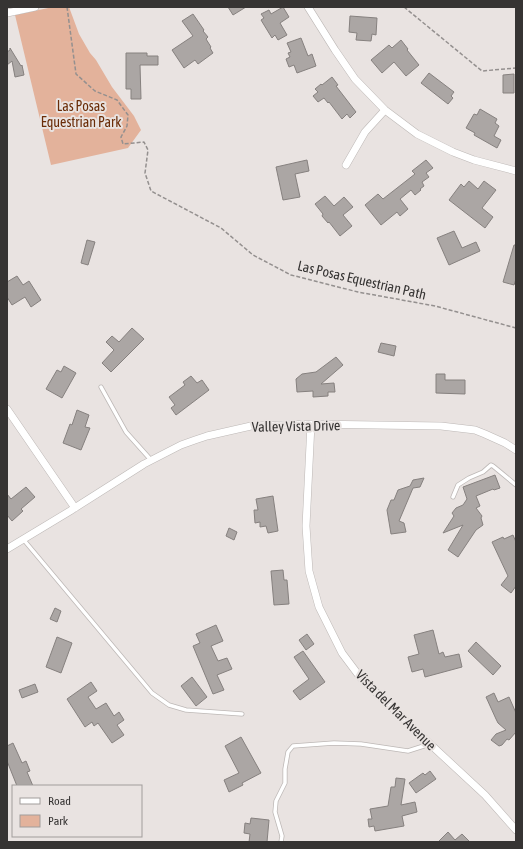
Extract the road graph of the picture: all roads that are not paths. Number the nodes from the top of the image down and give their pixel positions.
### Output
1 (35, 7) edge
2 (308, 7) edge
3 (7, 13) edge
4 (385, 110) junction
5 (346, 165) dead end
6 (516, 171) edge
7 (101, 386) dead end
8 (7, 408) edge
9 (311, 424) junction
10 (516, 450) edge
11 (151, 460) junction
12 (516, 485) edge
13 (453, 497) dead end
14 (75, 508) junction
15 (23, 539) junction
16 (7, 549) edge
17 (242, 714) dead end
18 (430, 744) junction
19 (516, 830) edge
20 (281, 842) edge

1 - 3 street
2 - 4 street
4 - 5 street
4 - 6 street
7 - 11 lane
8 - 14 street
9 - 10 street, Valley Vista Drive
9 - 11 street, Valley Vista Drive
9 - 18 street, Vista del Mar Avenue
11 - 14 street, Valley Vista Drive
12 - 13 lane
14 - 15 street, Valley Vista Drive
15 - 16 street, Valley Vista Drive
15 - 17 lane
18 - 19 street, Vista del Mar Avenue
18 - 20 lane

